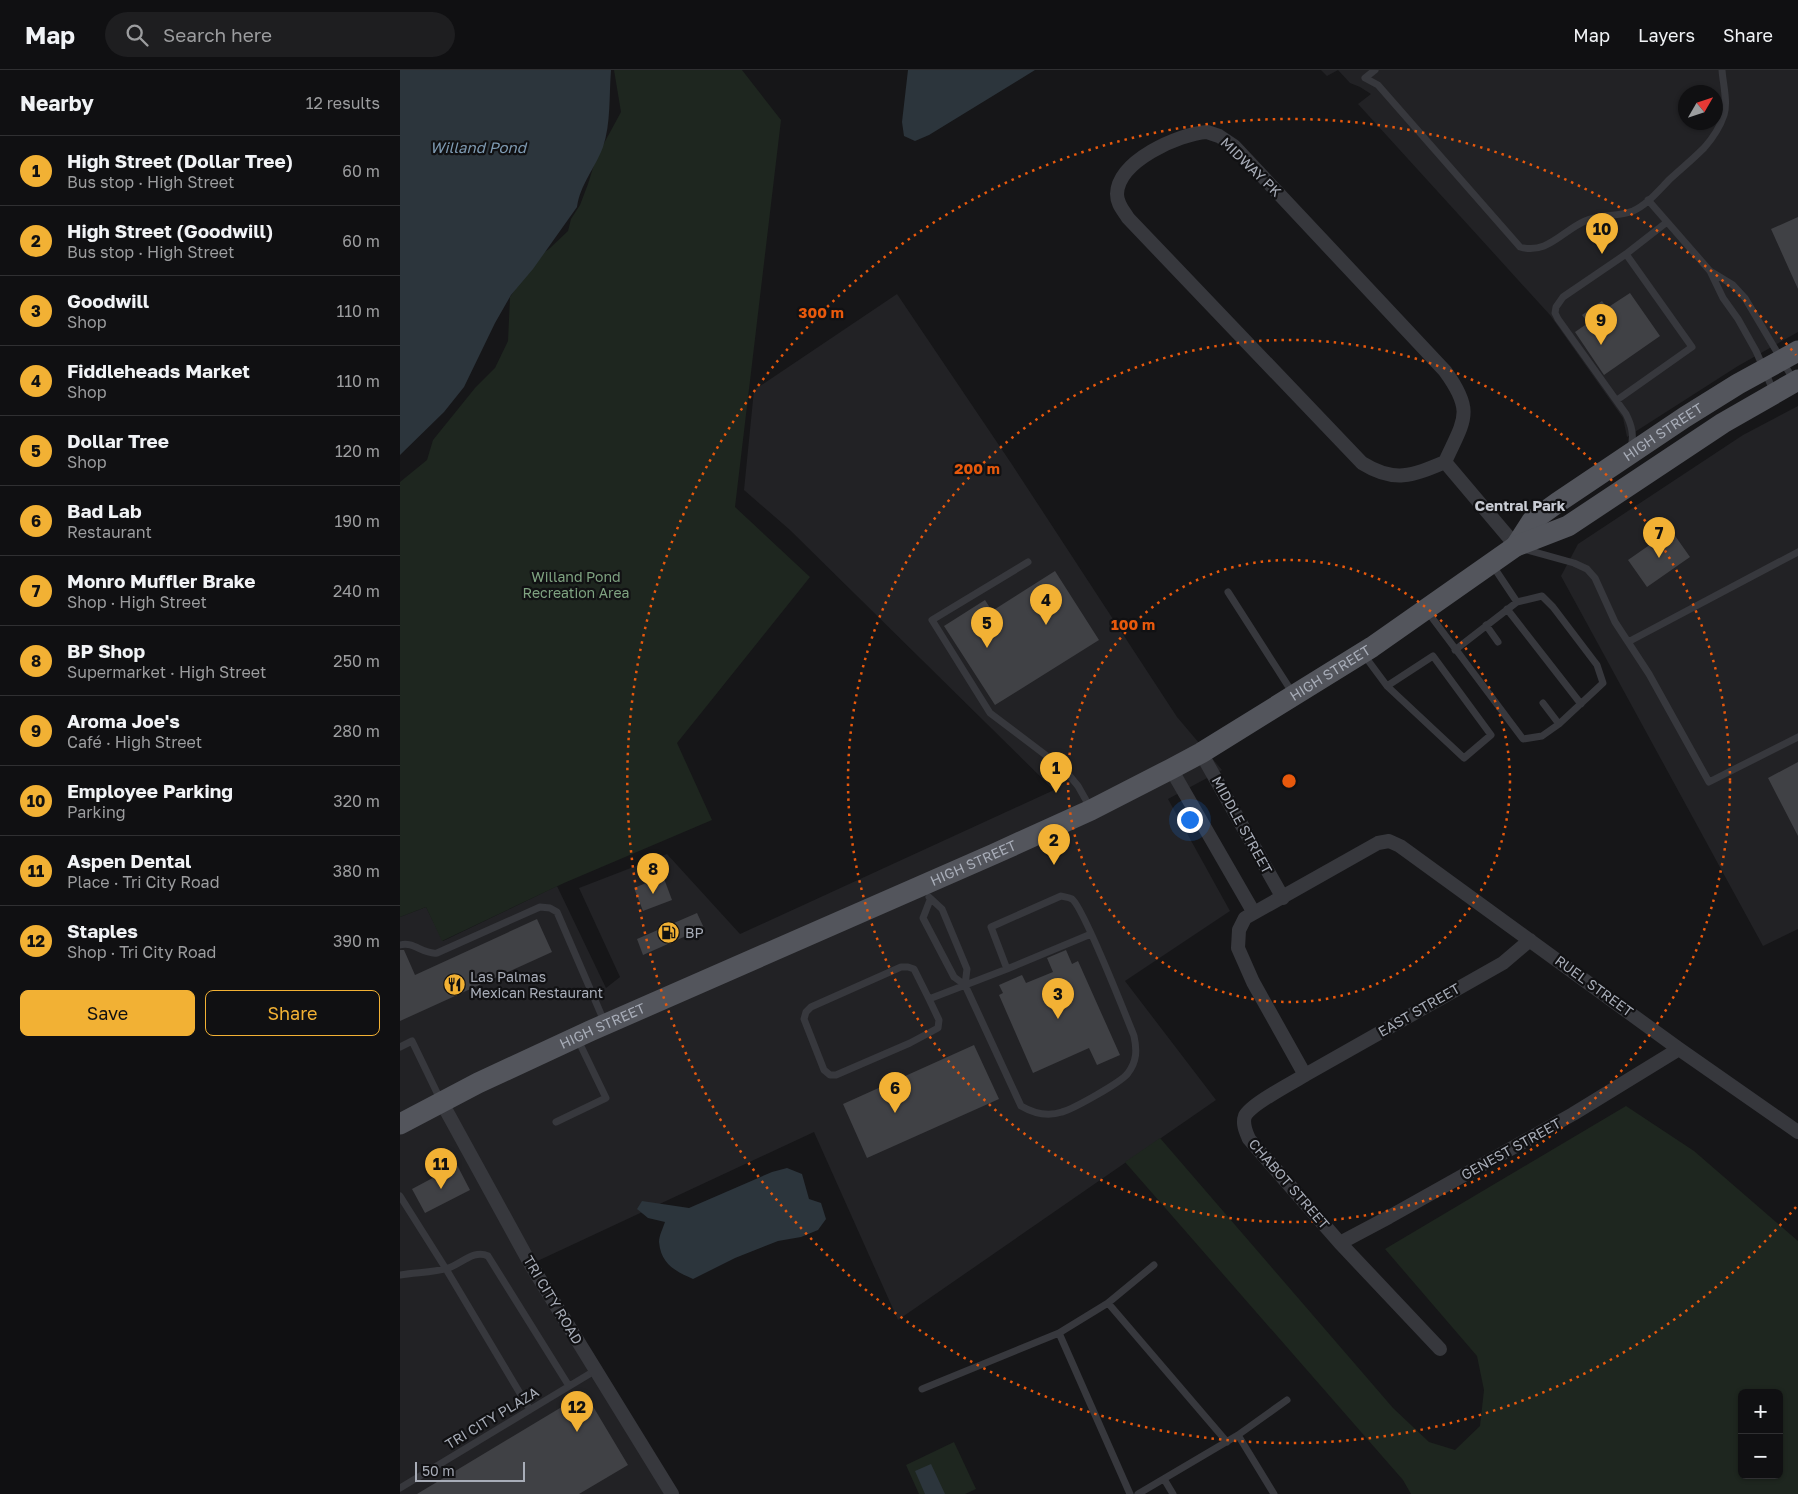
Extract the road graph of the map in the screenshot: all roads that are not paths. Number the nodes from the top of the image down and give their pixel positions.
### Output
1 (1375, 70) edge
2 (1722, 70) edge
3 (1648, 200) junction
4 (1667, 222) junction
5 (1626, 254) junction
6 (1710, 270) junction
7 (1790, 355) edge
8 (1764, 370) junction
9 (1796, 381) edge
10 (1774, 394) junction
11 (1617, 400) junction
12 (1630, 454) junction
13 (1445, 462) junction
14 (1516, 546) junction
15 (1798, 552) edge
16 (1028, 562) dead end
17 (1491, 564) junction
18 (1228, 592) dead end
19 (1516, 602) junction
20 (1426, 609) junction
21 (1507, 609) junction
22 (1486, 625) junction
23 (1498, 642) dead end
24 (1628, 642) junction
25 (1455, 650) junction
26 (1363, 653) junction
27 (1387, 686) junction
28 (1294, 695) junction
29 (1542, 703) dead end
30 (1581, 704) junction
31 (1559, 724) junction
32 (1798, 737) edge
33 (1201, 753) junction
34 (1171, 768) junction
35 (1091, 810) junction
36 (927, 893) junction
37 (1282, 898) junction
38 (1254, 913) junction
39 (1091, 934) junction
40 (1530, 940) junction
41 (400, 945) edge
42 (1008, 968) junction
43 (965, 985) junction
44 (929, 999) junction
45 (606, 1024) junction
46 (577, 1037) junction
47 (400, 1047) edge
48 (1679, 1049) junction
49 (1305, 1075) junction
50 (441, 1101) junction
51 (556, 1122) dead end
52 (400, 1124) edge
53 (1798, 1132) edge
54 (400, 1196) edge
55 (1340, 1243) junction
56 (1154, 1265) dead end
57 (446, 1269) junction
58 (400, 1275) edge
59 (1108, 1304) junction
60 (1059, 1333) junction
61 (1440, 1349) dead end
62 (596, 1370) junction
63 (569, 1386) junction
64 (922, 1390) dead end
65 (1287, 1400) dead end
66 (530, 1410) junction
67 (1238, 1435) junction
68 (1227, 1442) junction
69 (1164, 1479) junction
70 (400, 1488) edge
71 (672, 1494) edge
72 (1130, 1494) edge
73 (1138, 1494) edge
74 (1173, 1494) edge
75 (1274, 1494) edge

1 - 3 lane
2 - 3 lane
3 - 4 lane
4 - 5 lane
4 - 6 lane
5 - 11 lane
5 - 11 lane
6 - 7 lane
6 - 8 lane
7 - 8 main road, HIGH STREET
7 - 9 lane
8 - 10 lane
8 - 12 main road, HIGH STREET
9 - 10 main road, HIGH STREET
10 - 14 main road, HIGH STREET
11 - 12 lane
12 - 14 main road, HIGH STREET
13 - 13 street, MIDWAY PK
13 - 14 street
14 - 17 main road, HIGH STREET
14 - 24 lane
15 - 24 lane
16 - 35 lane
17 - 19 lane
17 - 20 main road, HIGH STREET
18 - 28 lane
19 - 21 lane
19 - 30 lane
20 - 25 lane
20 - 26 main road, HIGH STREET
21 - 22 lane
21 - 30 lane
22 - 23 lane
22 - 25 lane
24 - 32 lane
25 - 31 lane
26 - 27 lane
26 - 28 main road, HIGH STREET
27 - 27 lane
28 - 33 main road, HIGH STREET
29 - 31 lane
30 - 31 lane
33 - 34 main road, HIGH STREET
33 - 37 street, MIDDLE STREET
34 - 35 main road, HIGH STREET
34 - 38 street
35 - 36 main road, HIGH STREET
36 - 43 lane
36 - 43 lane
36 - 45 main road, HIGH STREET
37 - 38 street
37 - 40 street, RUEL STREET
38 - 49 street
39 - 42 lane
39 - 42 lane
39 - 43 lane
40 - 48 street, RUEL STREET
40 - 49 street, EAST STREET
41 - 45 lane
42 - 43 lane
43 - 44 lane
44 - 44 lane
45 - 46 main road, HIGH STREET
46 - 50 main road, HIGH STREET
46 - 51 lane
47 - 50 lane
48 - 53 street, RUEL STREET
48 - 55 street, GENEST STREET
49 - 55 street, CHABOT STREET
50 - 52 main road, HIGH STREET
50 - 62 street, TRI CITY ROAD
54 - 57 lane
55 - 61 street, CHABOT STREET
56 - 59 lane
57 - 58 lane
57 - 63 lane
57 - 66 lane
59 - 60 lane
59 - 68 lane
60 - 64 lane
60 - 72 lane
62 - 63 lane, TRI CITY PLAZA
62 - 71 street, TRI CITY ROAD
63 - 66 lane, TRI CITY PLAZA
65 - 67 lane
66 - 70 lane, TRI CITY PLAZA
67 - 68 lane
67 - 75 lane
68 - 69 lane
69 - 73 lane
69 - 74 lane

